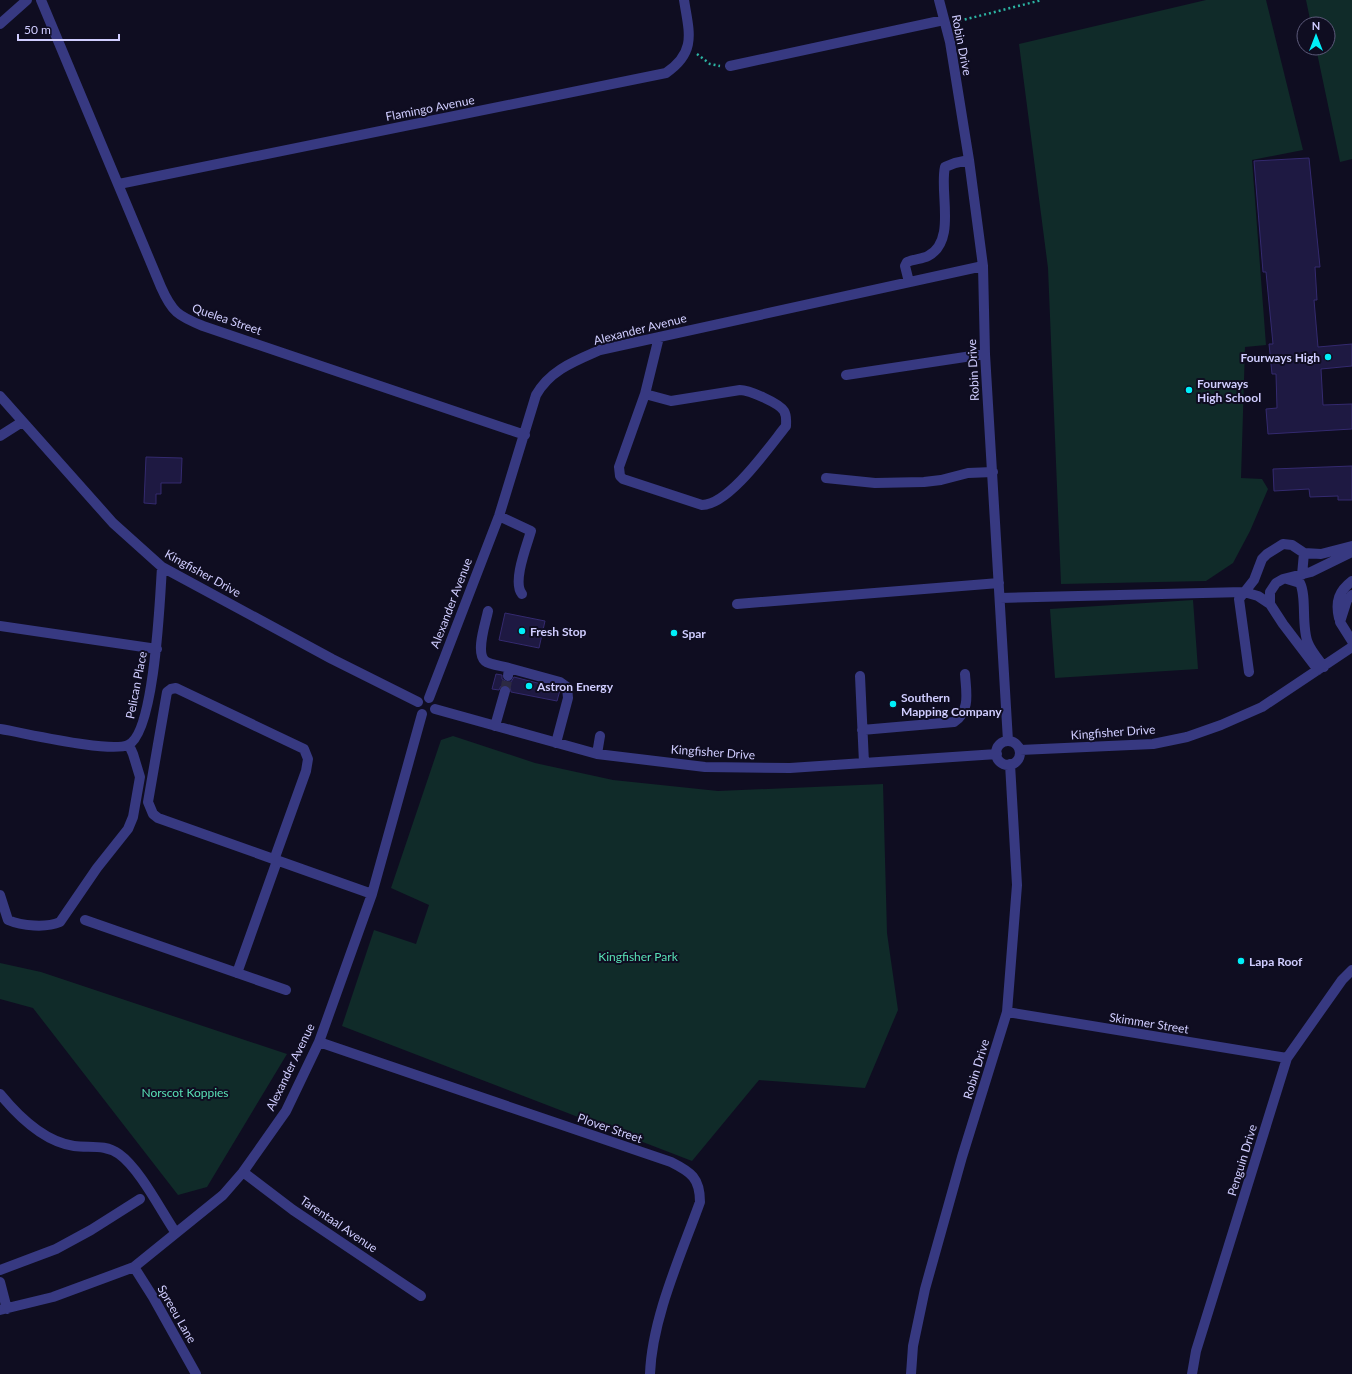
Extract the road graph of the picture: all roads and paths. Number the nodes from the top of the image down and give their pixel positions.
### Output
1 (27, 0) edge
2 (41, 0) edge
3 (684, 0) edge
4 (939, 0) edge
5 (1042, 0) edge
6 (945, 23) junction
7 (0, 24) edge
8 (689, 47) junction
9 (730, 66) joint
10 (969, 160) junction
11 (119, 184) junction
12 (983, 266) junction
13 (909, 282) junction
14 (659, 337) junction
15 (985, 354) junction
16 (846, 375) dead end
17 (645, 394) junction
18 (0, 396) edge
19 (22, 422) junction
20 (525, 435) junction
21 (0, 436) edge
22 (992, 472) junction
23 (826, 478) dead end
24 (499, 516) junction
25 (1352, 546) edge
26 (1352, 552) edge
27 (1304, 553) junction
28 (162, 567) junction
29 (1302, 574) junction
30 (1283, 579) junction
31 (1352, 581) edge
32 (999, 583) junction
33 (1244, 592) junction
34 (522, 594) dead end
35 (1352, 595) edge
36 (1000, 598) junction
37 (737, 604) dead end
38 (1270, 604) junction
39 (488, 611) dead end
40 (1340, 622) junction
41 (0, 626) edge
42 (1352, 641) edge
43 (1352, 647) edge
44 (157, 649) junction
45 (1321, 668) junction
46 (1249, 672) dead end
47 (965, 674) dead end
48 (860, 676) dead end
49 (505, 691) tunnel mouth
50 (429, 698) junction
51 (418, 702) junction
52 (435, 709) junction
53 (422, 714) junction
54 (495, 726) junction
55 (0, 729) edge
56 (862, 730) junction
57 (600, 736) dead end
58 (1008, 741) junction
59 (556, 743) junction
60 (129, 745) junction
61 (1020, 750) junction
62 (598, 754) junction
63 (997, 754) junction
64 (864, 763) junction
65 (1010, 764) junction
66 (276, 860) junction
67 (0, 894) edge
68 (372, 894) junction
69 (85, 920) dead end
70 (1352, 970) edge
71 (237, 973) junction
72 (286, 990) dead end
73 (1007, 1012) junction
74 (319, 1042) junction
75 (1287, 1058) junction
76 (0, 1094) edge
77 (243, 1172) junction
78 (140, 1199) dead end
79 (176, 1233) junction
80 (134, 1267) junction
81 (0, 1270) edge
82 (0, 1282) edge
83 (421, 1296) dead end
84 (4, 1309) edge
85 (196, 1374) edge
86 (650, 1374) edge
87 (911, 1374) edge
88 (1192, 1374) edge

1 - 7 street
2 - 11 street, Quelea Street
3 - 8 street
4 - 6 street, Robin Drive
5 - 6 path
6 - 9 street
6 - 10 street, Robin Drive
8 - 9 path
8 - 11 street, Flamingo Avenue
10 - 12 street, Robin Drive
10 - 13 street
11 - 20 street, Quelea Street
12 - 13 street, Alexander Avenue
12 - 15 street, Robin Drive
13 - 14 street, Alexander Avenue
14 - 17 street
14 - 20 street, Alexander Avenue
15 - 16 street
15 - 22 street, Robin Drive
17 - 17 street
18 - 19 street, Kingfisher Drive
19 - 21 street
19 - 28 street, Kingfisher Drive
20 - 24 street, Alexander Avenue
22 - 23 street
22 - 32 street, Robin Drive
24 - 34 street
24 - 50 street, Alexander Avenue
25 - 27 street
26 - 29 street
27 - 29 street
27 - 33 street
28 - 44 street, Pelican Place
28 - 51 street, Kingfisher Drive
29 - 30 street
30 - 38 street
30 - 45 street
31 - 40 street
32 - 36 street, Robin Drive
32 - 37 street
33 - 36 street
33 - 38 street
33 - 46 street
35 - 40 street
36 - 58 street, Robin Drive
38 - 45 street
39 - 59 street
40 - 42 street
41 - 44 street
43 - 45 street, Kingfisher Drive
44 - 60 street, Pelican Place
45 - 61 street, Kingfisher Drive
47 - 56 street
48 - 56 street
49 - 54 street
50 - 51 street
50 - 52 street
51 - 53 street
52 - 53 street
52 - 54 street, Kingfisher Drive
53 - 68 street, Alexander Avenue
54 - 59 street, Kingfisher Drive
55 - 60 street
56 - 64 street
57 - 62 street
58 - 61 street
58 - 63 street
59 - 62 street, Kingfisher Drive
60 - 67 street
61 - 65 street
62 - 64 street, Kingfisher Drive
63 - 64 street, Kingfisher Drive
63 - 65 street
65 - 73 street, Robin Drive
66 - 66 street
66 - 68 street
66 - 71 street
68 - 74 street, Alexander Avenue
69 - 71 street
70 - 75 street, Penguin Drive
71 - 72 street
73 - 75 street, Skimmer Street
73 - 87 street, Robin Drive
74 - 77 street, Alexander Avenue
74 - 86 street, Plover Street
75 - 88 street, Penguin Drive
76 - 79 street
77 - 79 street, Alexander Avenue
77 - 83 street, Tarentaal Avenue
78 - 81 street
79 - 80 street, Alexander Avenue
80 - 84 street, Alexander Avenue
80 - 85 street, Spreeu Lane
82 - 84 street

